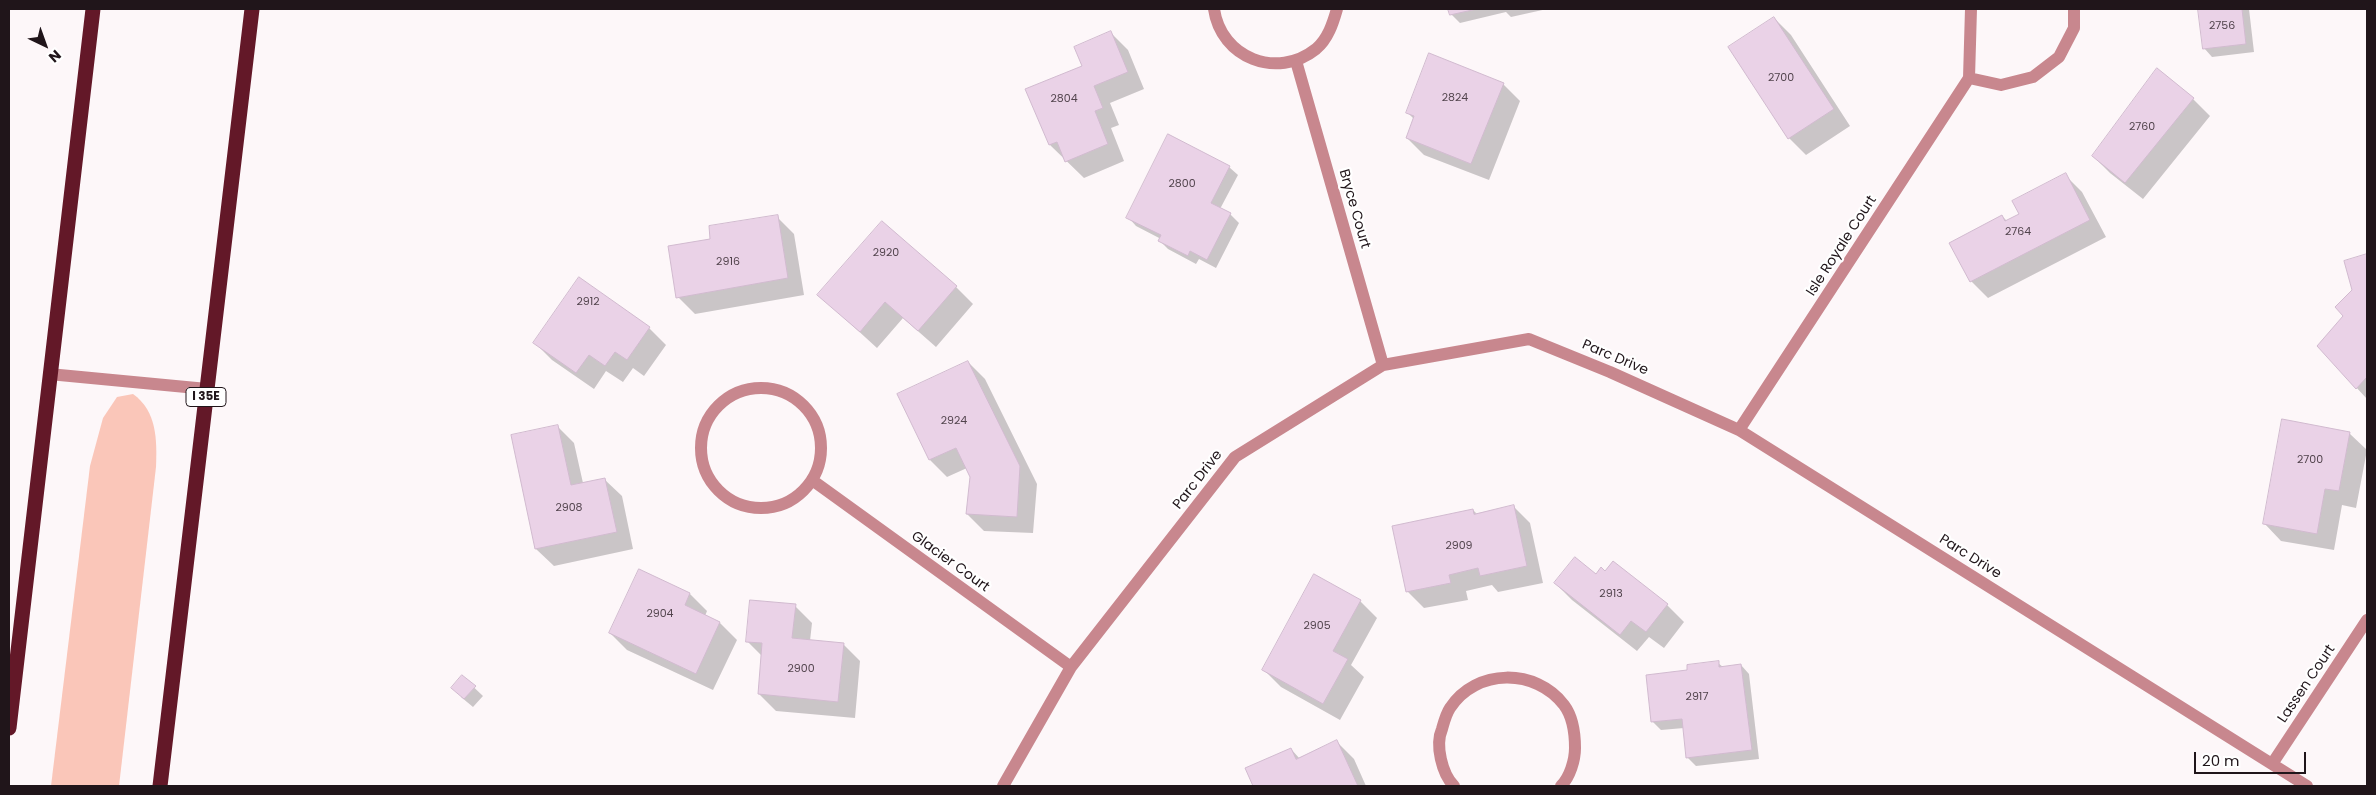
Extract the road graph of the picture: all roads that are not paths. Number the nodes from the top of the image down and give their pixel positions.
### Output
1 (93, 9) edge
2 (252, 9) edge
3 (1214, 9) edge
4 (1337, 9) edge
5 (1970, 9) edge
6 (2074, 9) edge
7 (1296, 61) junction
8 (1969, 78) junction
9 (1383, 365) junction
10 (49, 374) junction
11 (207, 389) junction
12 (1739, 430) junction
13 (812, 480) junction
14 (2367, 620) edge
15 (1071, 667) junction
16 (9, 728) edge
17 (2272, 764) junction
18 (160, 786) edge
19 (1003, 786) edge
20 (1454, 786) edge
21 (1561, 786) edge
22 (2308, 786) edge

1 - 10 highway
2 - 11 highway, I 35E
3 - 7 street
4 - 7 street
5 - 8 street
6 - 8 street
7 - 9 street, Bryce Court
8 - 12 street, Isle Royale Court
9 - 12 street, Parc Drive
9 - 15 street, Parc Drive
10 - 11 street
10 - 16 highway
11 - 18 highway, I 35E
12 - 17 street, Parc Drive
13 - 13 street
13 - 15 street, Glacier Court
14 - 17 street, Lassen Court
15 - 19 street, Parc Drive
17 - 22 street, Parc Drive
20 - 21 street

